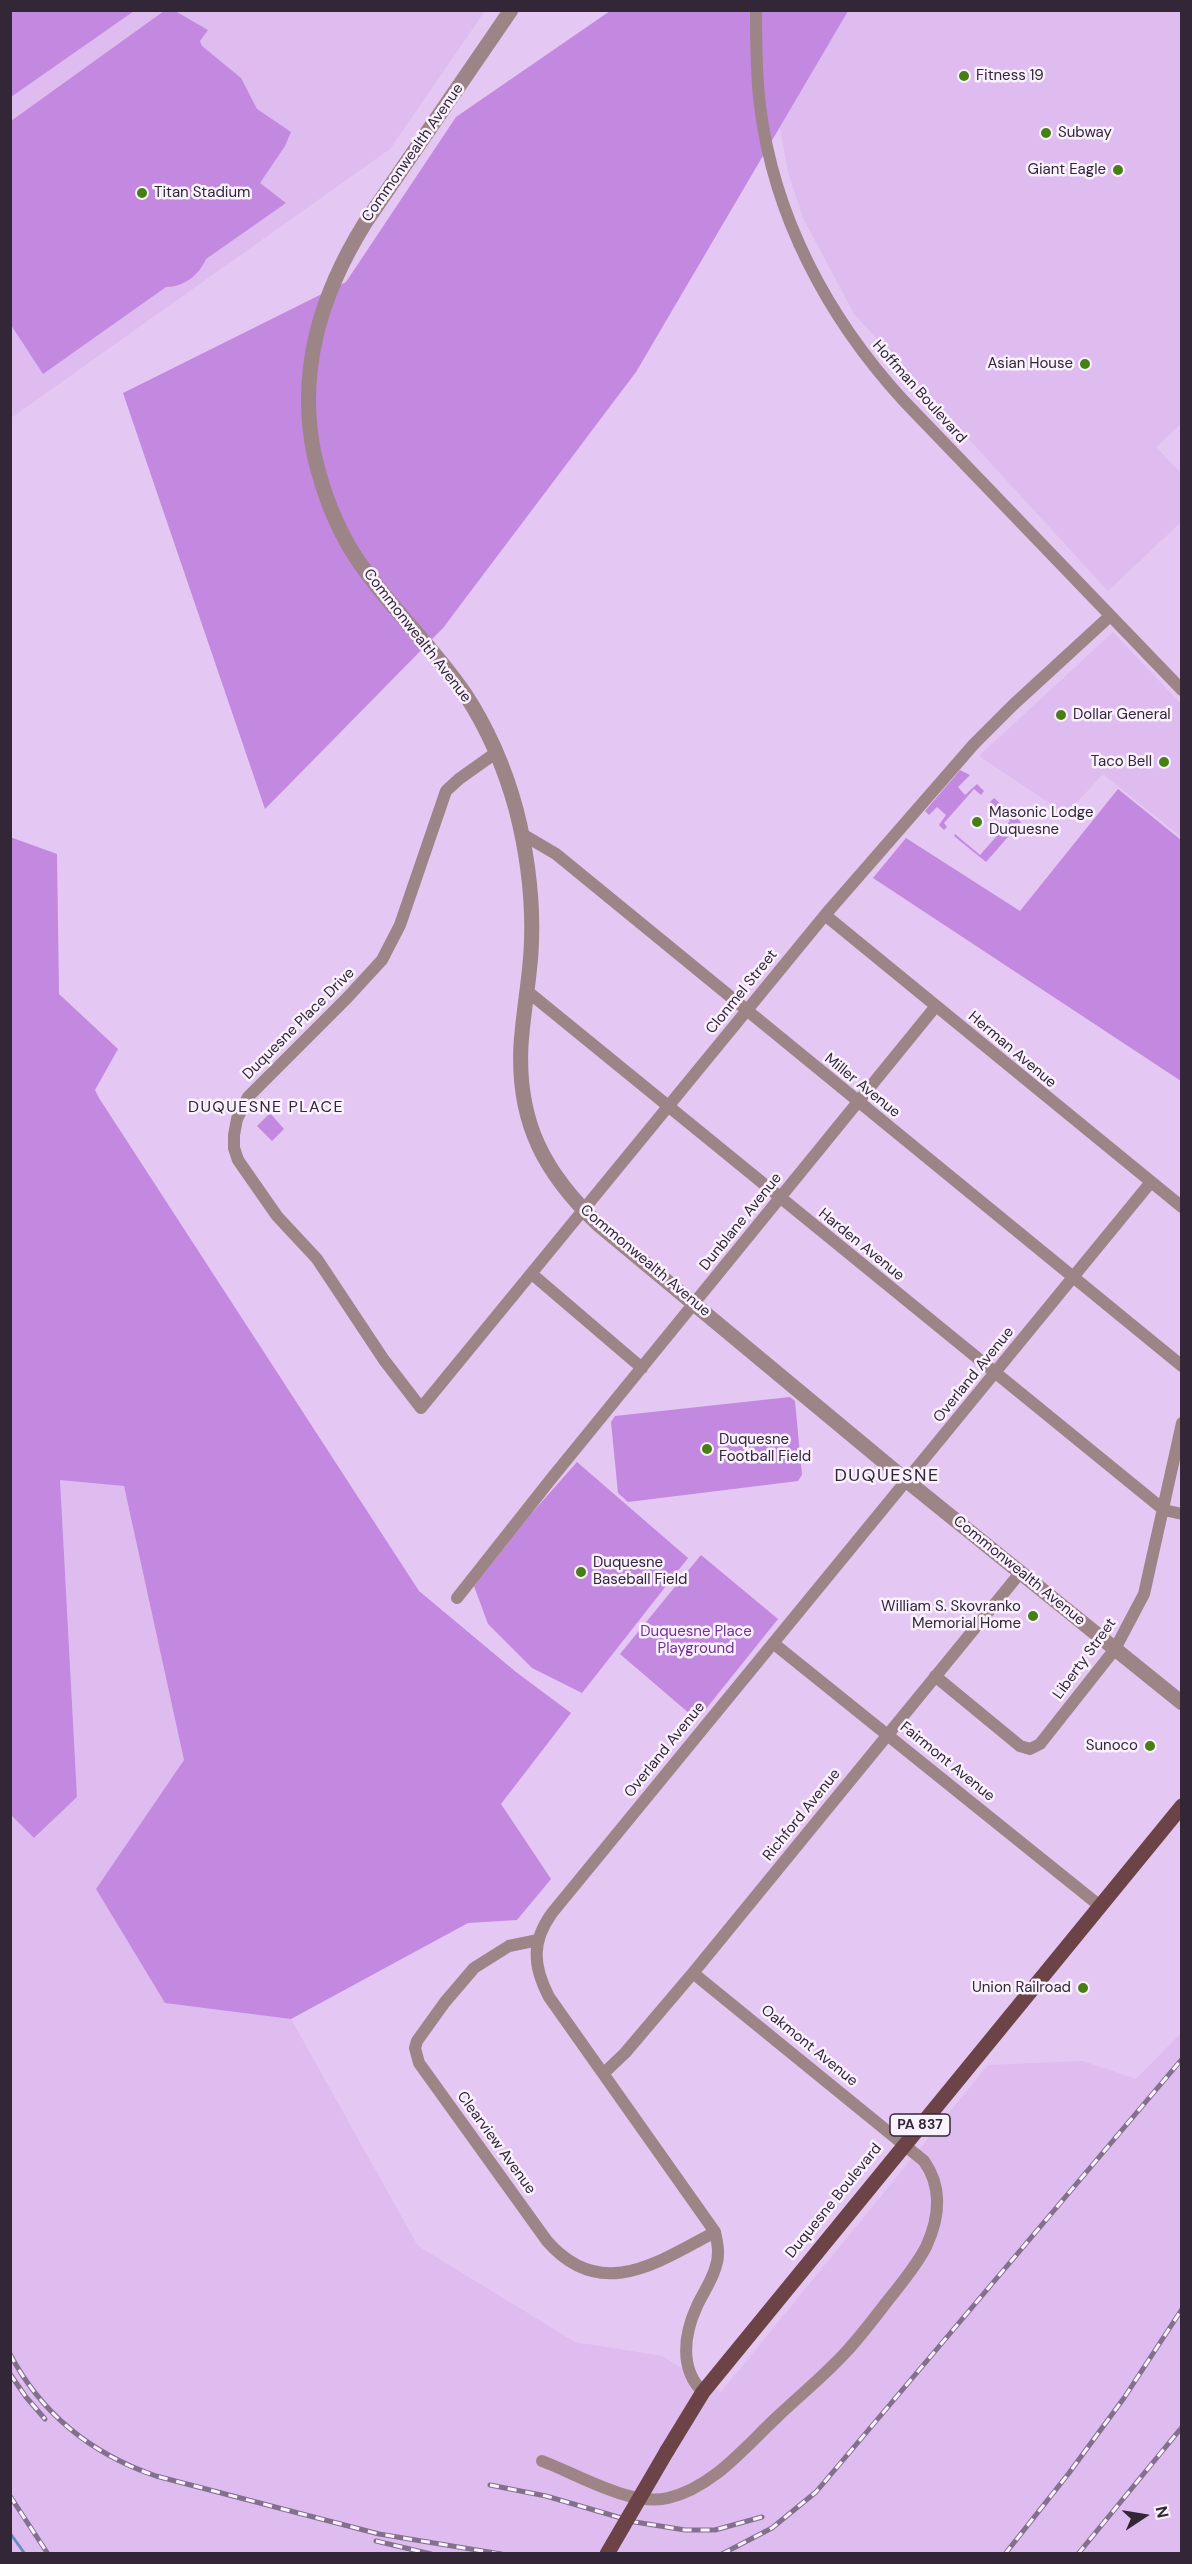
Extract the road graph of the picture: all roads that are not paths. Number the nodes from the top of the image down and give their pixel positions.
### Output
1 (511, 10) edge
2 (756, 10) edge
3 (1110, 616) junction
4 (1182, 690) edge
5 (497, 752) junction
6 (522, 834) junction
7 (825, 915) junction
8 (527, 991) junction
9 (936, 1006) junction
10 (746, 1011) junction
11 (859, 1102) junction
12 (669, 1106) junction
13 (1151, 1182) junction
14 (780, 1198) junction
15 (1182, 1207) edge
16 (584, 1211) junction
17 (532, 1274) junction
18 (1073, 1277) junction
19 (694, 1304) junction
20 (1182, 1366) edge
21 (642, 1368) junction
22 (995, 1375) junction
23 (421, 1408) joint
24 (1182, 1423) edge
25 (908, 1481) junction
26 (1164, 1510) junction
27 (1182, 1514) edge
28 (1020, 1573) junction
29 (458, 1598) dead end
30 (773, 1643) junction
31 (1115, 1649) junction
32 (935, 1676) junction
33 (1182, 1703) edge
34 (888, 1734) junction
35 (1182, 1806) edge
36 (1100, 1906) junction
37 (538, 1940) junction
38 (693, 1973) junction
39 (604, 2073) junction
40 (905, 2143) junction
41 (715, 2232) junction
42 (703, 2392) junction
43 (542, 2461) dead end
44 (607, 2553) edge

1 - 5 street, Commonwealth Avenue
2 - 3 street, Hoffman Boulevard
3 - 4 street, Hoffman Boulevard
3 - 7 street, Clonmel Street
5 - 6 street, Commonwealth Avenue
5 - 23 street, Duquesne Place Drive
6 - 8 street, Commonwealth Avenue
6 - 10 street, Miller Avenue
7 - 9 street, Herman Avenue
7 - 10 street, Clonmel Street
8 - 12 street, Harden Avenue
8 - 16 street, Commonwealth Avenue
9 - 11 street, Dunblane Avenue
9 - 13 street, Herman Avenue
10 - 11 street, Miller Avenue
10 - 12 street, Clonmel Street
11 - 14 street, Dunblane Avenue
11 - 18 street, Miller Avenue
12 - 14 street, Harden Avenue
12 - 16 street, Clonmel Street
13 - 15 street, Herman Avenue
13 - 18 street, Overland Avenue
14 - 19 street, Dunblane Avenue
14 - 22 street, Harden Avenue
16 - 17 street, Clonmel Street
16 - 19 street, Commonwealth Avenue
17 - 21 street
17 - 23 street, Clonmel Street
18 - 20 street, Miller Avenue
18 - 22 street, Overland Avenue
19 - 21 street, Dunblane Avenue
19 - 25 street, Commonwealth Avenue
21 - 29 street, Dunblane Avenue
22 - 25 street, Overland Avenue
22 - 26 street, Harden Avenue
24 - 26 street, Liberty Street
25 - 28 street, Commonwealth Avenue
25 - 30 street, Overland Avenue
26 - 27 street, Harden Avenue
26 - 31 street, Liberty Street
28 - 31 street, Commonwealth Avenue
28 - 32 street, Richford Avenue
30 - 34 street, Fairmont Avenue
30 - 37 street, Overland Avenue
31 - 32 street, Liberty Street
31 - 33 street, Commonwealth Avenue
32 - 34 street, Richford Avenue
34 - 36 street, Fairmont Avenue
34 - 38 street, Richford Avenue
35 - 36 main road, Duquesne Boulevard / PA 837
36 - 40 main road, Duquesne Boulevard / PA 837
37 - 39 street, Overland Avenue
37 - 41 street, Clearview Avenue
38 - 39 street, Richford Avenue
38 - 40 street, Oakmont Avenue
39 - 41 street, Overland Avenue
40 - 42 main road, Duquesne Boulevard / PA 837
40 - 43 street, Oakmont Avenue
41 - 42 street
42 - 44 main road, Duquesne Boulevard / PA 837, bridge

